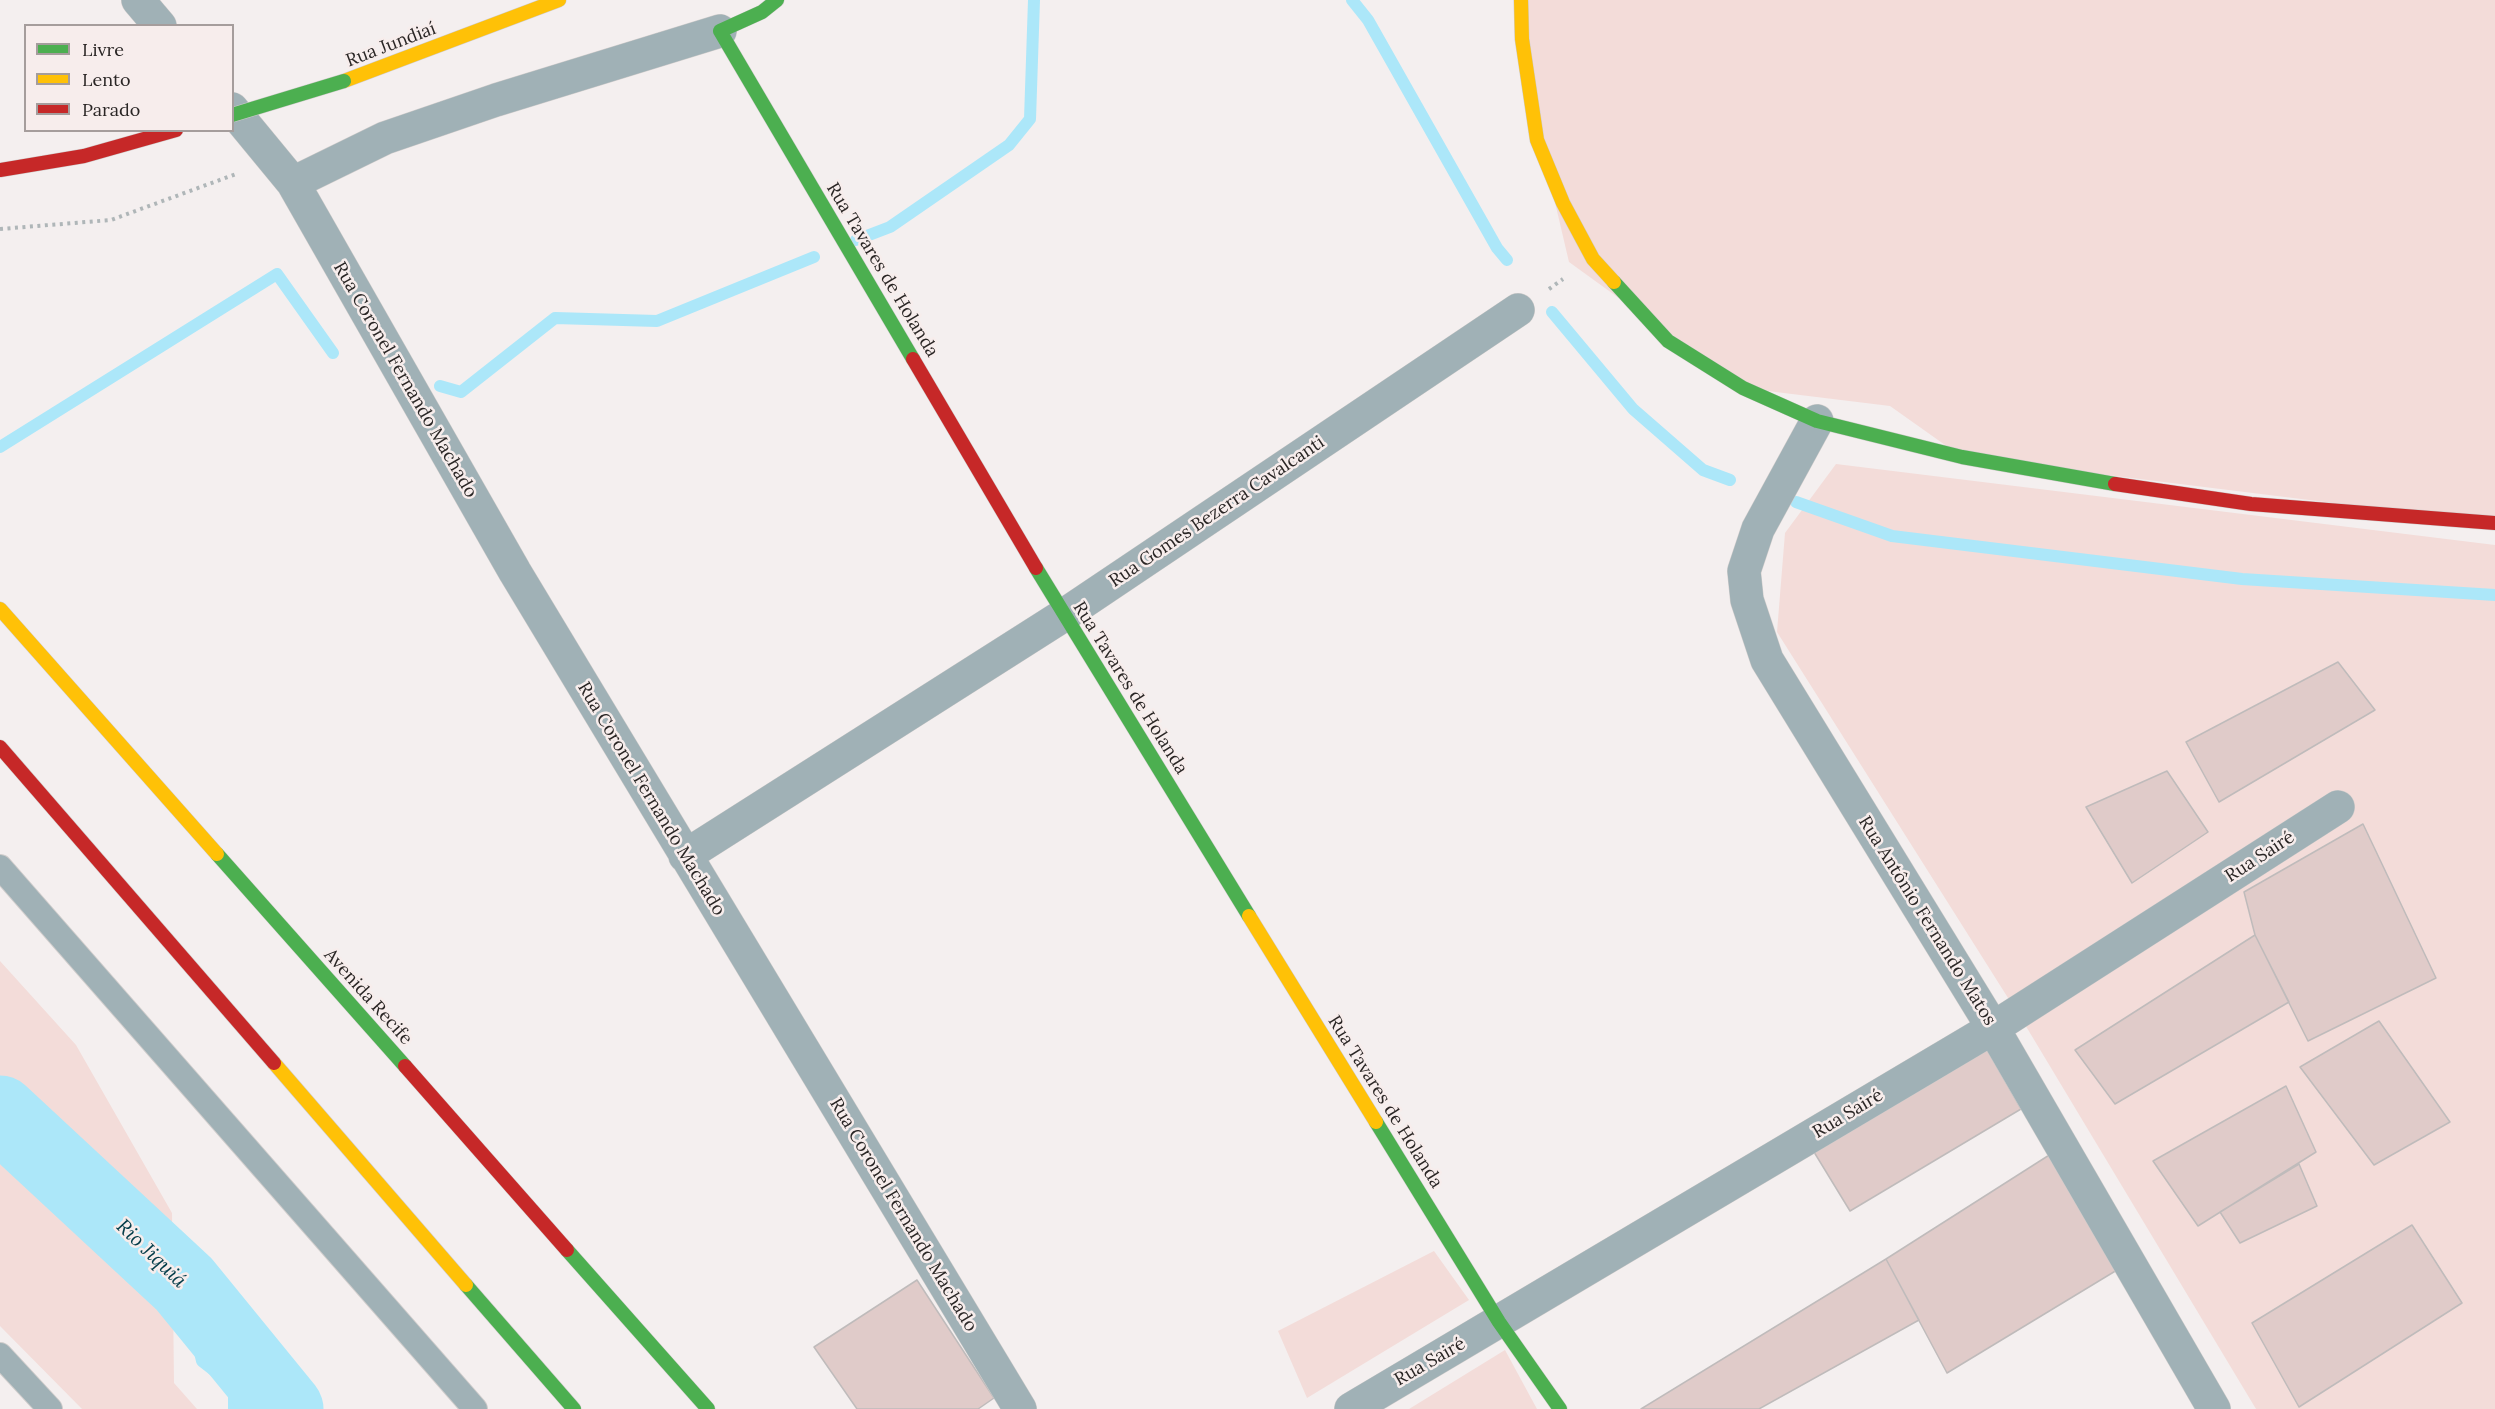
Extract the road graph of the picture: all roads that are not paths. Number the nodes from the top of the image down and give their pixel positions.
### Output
1 (138, 0) edge
2 (559, 0) edge
3 (777, 0) edge
4 (1521, 0) edge
5 (158, 24) edge
6 (720, 31) junction
7 (234, 111) edge
8 (234, 114) edge
9 (169, 132) edge
10 (0, 170) edge
11 (285, 171) junction
12 (1518, 310) road end
13 (1817, 421) junction
14 (2495, 523) edge
15 (0, 609) edge
16 (1064, 615) junction
17 (0, 747) edge
18 (2338, 807) dead end
19 (685, 856) junction
20 (0, 867) edge
21 (1994, 1028) junction
22 (1499, 1322) junction
23 (0, 1354) edge
24 (50, 1409) edge
25 (475, 1409) edge
26 (574, 1409) edge
27 (708, 1409) edge
28 (1020, 1409) edge
29 (1350, 1409) edge
30 (1560, 1409) edge
31 (2214, 1409) edge

1 - 5 street
2 - 8 main road, Rua Jundiaí, bridge
3 - 6 main road
4 - 13 main road
6 - 11 street
6 - 16 main road, Rua Tavares de Holanda
7 - 11 street, Rua Coronel Fernando Machado
9 - 10 main road
11 - 19 street, Rua Coronel Fernando Machado
12 - 16 street, Rua Gomes Bezerra Cavalcanti
13 - 14 main road
13 - 21 street, Rua Antônio Fernando Matos
15 - 27 main road, Avenida Recife
16 - 19 street, Rua Gomes Bezerra Cavalcanti
16 - 22 main road, Rua Tavares de Holanda
17 - 26 main road
18 - 21 street, Rua Sairé
19 - 28 street, Rua Coronel Fernando Machado
20 - 25 lane
21 - 22 street, Rua Sairé
21 - 31 street, Rua Antônio Fernando Matos
22 - 29 street, Rua Sairé
22 - 30 main road, Rua Tavares de Holanda
23 - 24 lane

